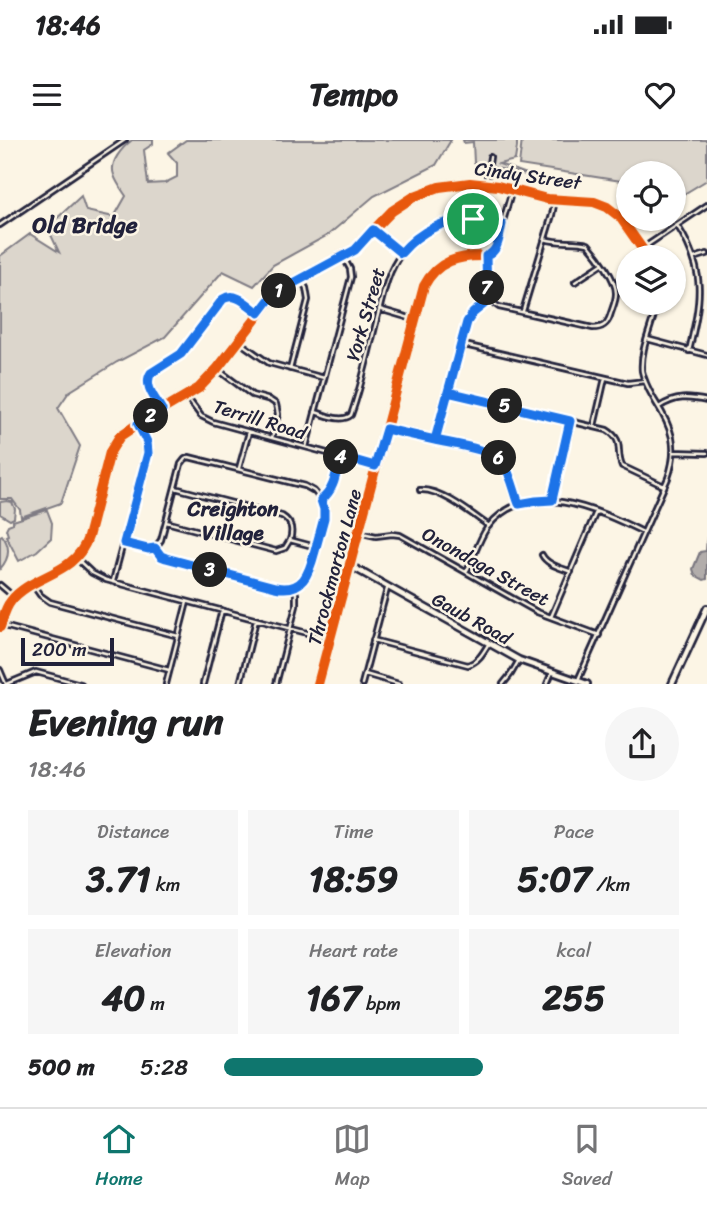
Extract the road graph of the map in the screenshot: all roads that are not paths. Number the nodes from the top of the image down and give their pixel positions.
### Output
1 (125, 140) edge
2 (490, 157) dead end
3 (486, 184) junction
4 (512, 190) junction
5 (555, 200) junction
6 (707, 205) edge
7 (686, 219) edge
8 (502, 224) junction
9 (0, 225) edge
10 (373, 230) junction
11 (668, 231) edge
12 (681, 231) edge
13 (545, 239) junction
14 (640, 245) edge
15 (647, 245) edge
16 (401, 253) junction
17 (707, 254) edge
18 (344, 256) junction
19 (486, 256) junction
20 (694, 258) junction
21 (602, 264) junction
22 (301, 279) junction
23 (575, 282) dead end
24 (700, 293) junction
25 (707, 293) edge
26 (489, 300) junction
27 (379, 309) junction
28 (522, 312) junction
29 (259, 313) junction
30 (654, 315) edge
31 (414, 319) junction
32 (647, 340) junction
33 (238, 341) junction
34 (460, 344) junction
35 (689, 351) junction
36 (707, 355) edge
37 (217, 369) junction
38 (290, 369) junction
39 (324, 378) junction
40 (606, 378) junction
41 (645, 381) junction
42 (448, 392) junction
43 (186, 396) junction
44 (707, 401) edge
45 (659, 407) junction
46 (162, 410) junction
47 (315, 412) junction
48 (570, 421) junction
49 (138, 424) junction
50 (594, 426) junction
51 (386, 429) junction
52 (249, 432) junction
53 (272, 438) junction
54 (435, 440) junction
55 (306, 447) junction
56 (674, 452) junction
57 (707, 453) edge
58 (340, 456) junction
59 (375, 466) junction
60 (239, 468) junction
61 (664, 486) junction
62 (175, 488) junction
63 (420, 490) dead end
64 (321, 500) junction
65 (552, 500) junction
66 (519, 504) junction
67 (596, 512) junction
68 (166, 522) junction
69 (489, 526) junction
70 (358, 532) junction
71 (643, 532) junction
72 (290, 540) junction
73 (124, 543) junction
74 (316, 547) junction
75 (155, 548) junction
76 (542, 555) dead end
77 (76, 558) junction
78 (349, 565) junction
79 (466, 572) junction
80 (571, 572) junction
81 (113, 581) junction
82 (0, 585) edge
83 (33, 585) junction
84 (388, 586) junction
85 (294, 587) junction
86 (14, 597) junction
87 (187, 601) junction
88 (707, 608) edge
89 (222, 610) junction
90 (551, 617) junction
91 (257, 620) junction
92 (0, 626) edge
93 (291, 629) junction
94 (599, 635) junction
95 (178, 636) junction
96 (330, 639) junction
97 (373, 640) junction
98 (489, 643) junction
99 (519, 660) junction
100 (0, 670) edge
101 (169, 670) junction
102 (552, 672) junction
103 (365, 674) junction
104 (578, 680) junction
105 (7, 684) edge
106 (81, 684) edge
107 (166, 684) edge
108 (203, 684) edge
109 (240, 684) edge
110 (276, 684) edge
111 (318, 684) edge
112 (362, 684) edge
113 (399, 684) edge
114 (503, 684) edge
115 (547, 684) edge
116 (587, 684) edge
117 (671, 684) edge

1 - 9 street
2 - 3 street
3 - 4 street, Cindy Street
3 - 10 street, Cindy Street
4 - 5 street, Cindy Street
4 - 8 street
5 - 13 street
5 - 14 street, Cindy Street
6 - 7 street
8 - 16 street, York Street
8 - 19 street
10 - 16 street
10 - 18 street, Cindy Street
11 - 15 street
12 - 20 street
13 - 21 street
13 - 28 street
16 - 27 street, York Street
17 - 20 street
18 - 22 street, Cindy Street
18 - 39 street
19 - 26 street
19 - 31 street, Throckmorton Lane
20 - 24 street
21 - 23 street
21 - 28 street
22 - 29 street, Cindy Street
22 - 38 street
24 - 25 street
24 - 35 street
26 - 28 street
26 - 34 street
27 - 31 street
27 - 47 street, York Street
29 - 33 street, Cindy Street
29 - 46 street
30 - 32 street
31 - 51 street, Throckmorton Lane
32 - 35 street
32 - 41 street
33 - 37 street, Cindy Street
33 - 38 street
34 - 40 street
34 - 42 street
35 - 36 street
37 - 43 street, Cindy Street
37 - 53 street
38 - 39 street
39 - 47 street
40 - 41 street
40 - 50 street
41 - 45 street
42 - 48 street
42 - 54 street
43 - 46 street, Cindy Street
43 - 52 street, Terrill Road
44 - 45 street
45 - 56 street
46 - 49 street, Cindy Street
47 - 55 street
48 - 50 street
48 - 65 street
49 - 73 street
49 - 77 street, Cindy Street
50 - 61 street
51 - 54 street
51 - 59 street, Throckmorton Lane
52 - 53 street, Terrill Road
52 - 60 street
53 - 55 street, Terrill Road
54 - 66 street
55 - 58 street, Terrill Road
56 - 57 street
56 - 61 street
58 - 59 street, Terrill Road
58 - 64 street
59 - 70 street, Throckmorton Lane
60 - 62 street
60 - 64 street
61 - 71 street
62 - 68 street
62 - 72 street
63 - 69 street
64 - 74 street
65 - 66 street
65 - 67 street
66 - 69 street
67 - 71 street
67 - 80 street
68 - 72 street
68 - 75 street
69 - 79 street
70 - 78 street, Throckmorton Lane
70 - 79 street, Onondaga Street
71 - 94 street
72 - 74 street
73 - 75 street
73 - 81 street
74 - 85 street
75 - 85 street
76 - 80 street
77 - 81 street
77 - 83 street
78 - 84 street, Gaub Road
78 - 96 street, Throckmorton Lane
79 - 90 street, Onondaga Street
80 - 90 street
81 - 87 street
82 - 86 street
83 - 86 street
83 - 95 street
84 - 97 street
84 - 98 street, Gaub Road
85 - 93 street
86 - 92 street
87 - 89 street
87 - 95 street
88 - 117 street
89 - 91 street
89 - 108 street
90 - 94 street, Onondaga Street
91 - 93 street
91 - 109 street
92 - 101 street
93 - 96 street
93 - 110 street
94 - 104 street
95 - 101 street
96 - 111 street, Throckmorton Lane
97 - 98 street
97 - 103 street
98 - 99 street, Gaub Road
99 - 102 street, Gaub Road
99 - 114 street
100 - 105 street
101 - 107 street
102 - 104 street, Gaub Road
102 - 115 street
103 - 112 street
103 - 113 street
104 - 116 street, Gaub Road
105 - 106 street

